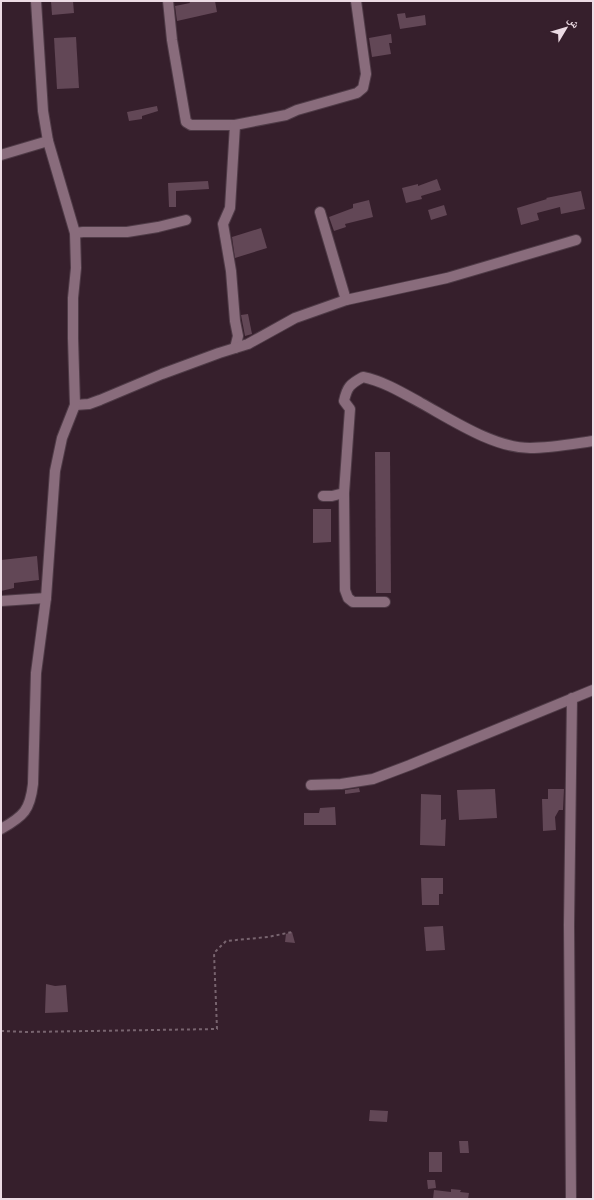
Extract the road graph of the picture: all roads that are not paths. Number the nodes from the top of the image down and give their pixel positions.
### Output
1 (36, 1) edge
2 (168, 1) edge
3 (356, 1) edge
4 (235, 125) junction
5 (48, 141) junction
6 (1, 155) edge
7 (320, 212) dead end
8 (186, 220) dead end
9 (75, 233) junction
10 (576, 240) dead end
11 (346, 300) junction
12 (235, 348) junction
13 (75, 405) junction
14 (593, 441) edge
15 (344, 493) junction
16 (323, 496) dead end
17 (46, 598) junction
18 (1, 601) edge
19 (385, 602) dead end
20 (593, 690) edge
21 (572, 698) junction
22 (311, 785) dead end
23 (1, 829) edge
24 (571, 1199) edge

1 - 5 street
2 - 4 street
3 - 4 street
4 - 12 street
5 - 6 street
5 - 9 street
7 - 11 street
8 - 9 street
9 - 13 street
10 - 11 street
11 - 12 street
12 - 13 street
13 - 17 street
14 - 15 street
15 - 16 street
15 - 19 street
17 - 18 street
17 - 23 street
20 - 21 street
21 - 22 street
21 - 24 street

